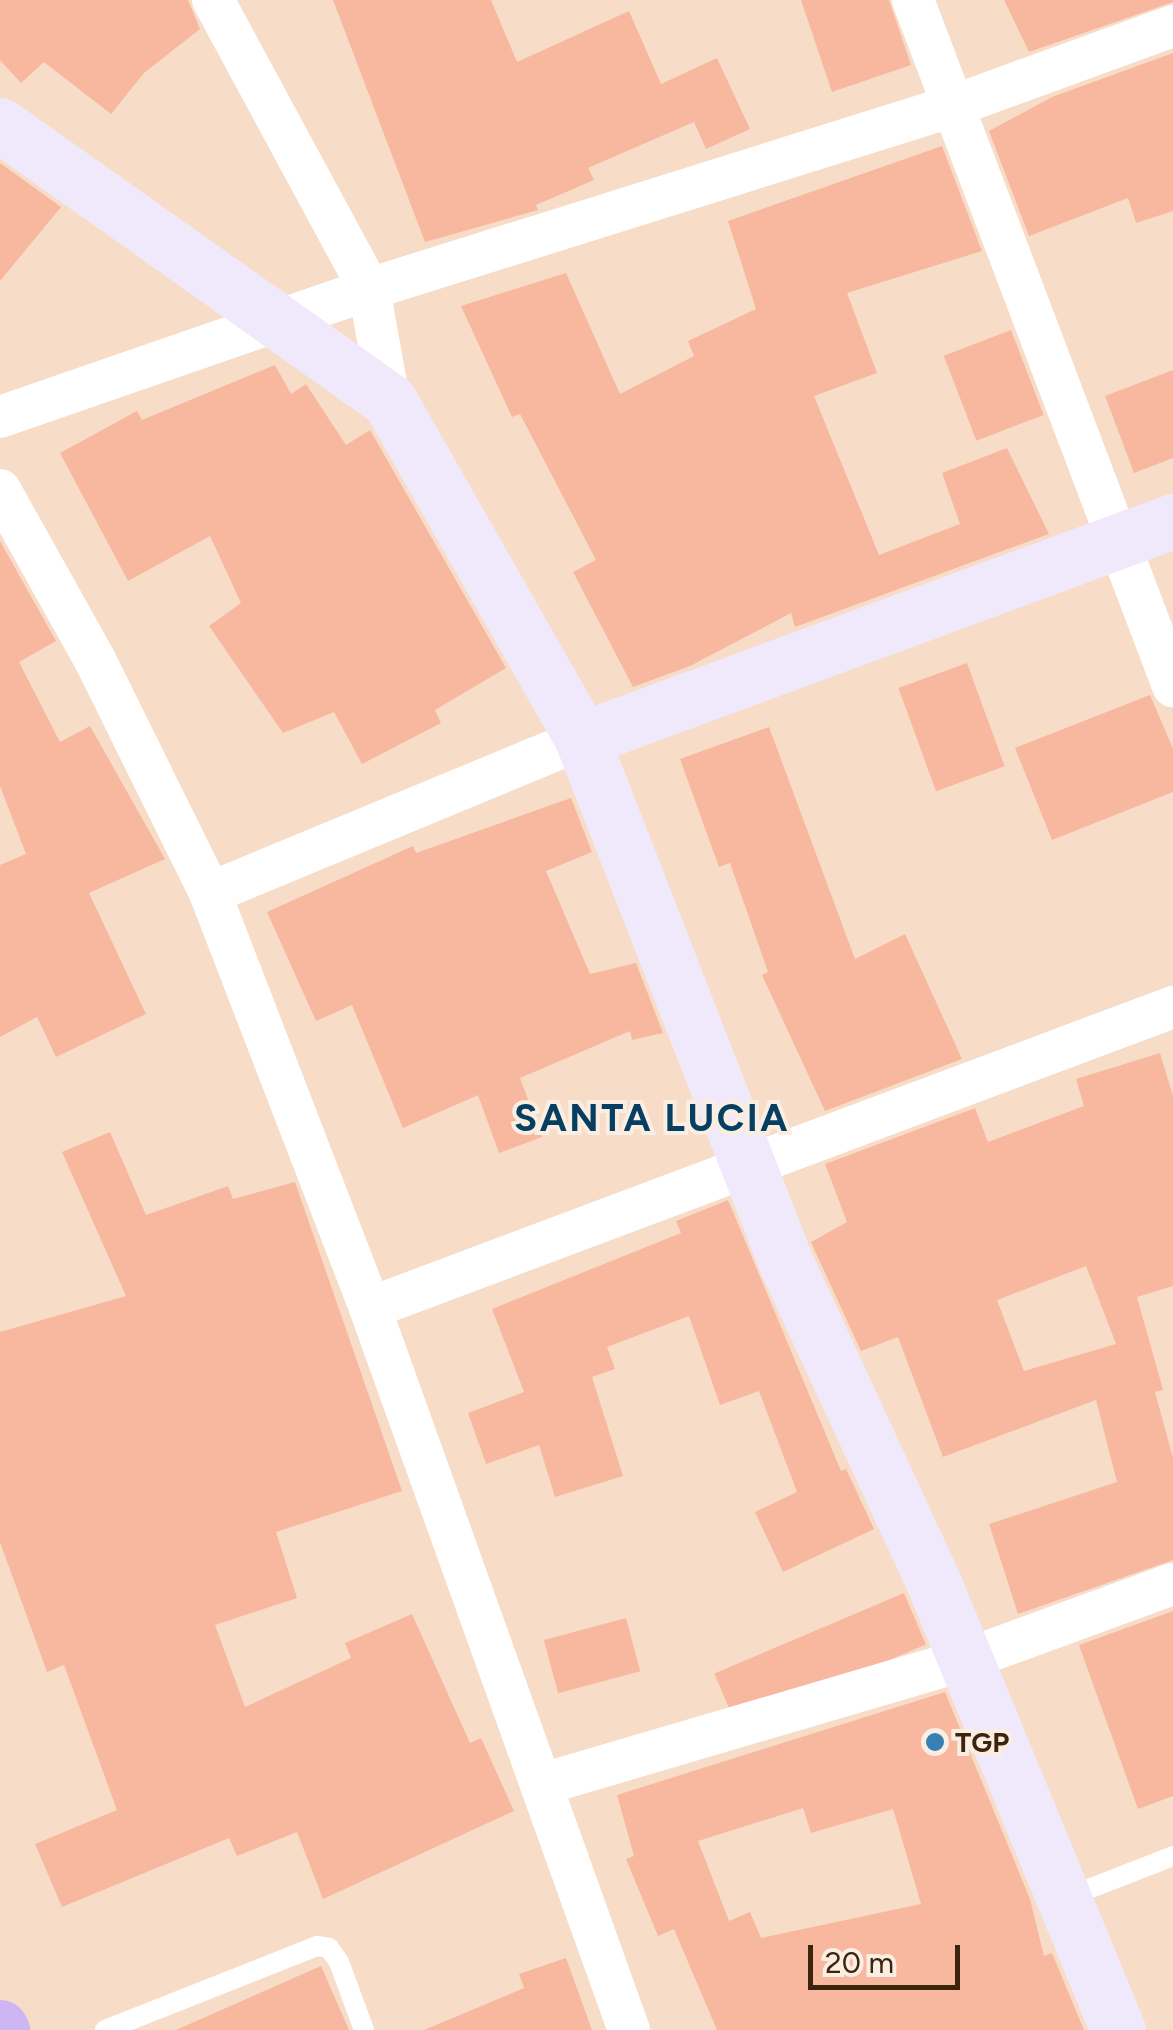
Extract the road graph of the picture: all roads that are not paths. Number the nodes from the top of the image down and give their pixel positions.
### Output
1 (213, 0) edge
2 (913, 0) edge
3 (1173, 26) edge
4 (956, 105) junction
5 (0, 125) edge
6 (369, 289) junction
7 (272, 322) junction
8 (389, 400) junction
9 (0, 417) edge
10 (0, 490) edge
11 (1173, 521) edge
12 (1117, 542) junction
13 (1173, 686) edge
14 (582, 738) junction
15 (210, 892) junction
16 (1173, 1007) edge
17 (748, 1167) junction
18 (370, 1308) junction
19 (1173, 1584) edge
20 (965, 1660) junction
21 (543, 1784) junction
22 (1173, 1856) edge
23 (1064, 1899) junction
24 (105, 2030) edge
25 (364, 2030) edge
26 (629, 2030) edge
27 (1118, 2030) edge

1 - 6 street
2 - 4 street
3 - 4 street
4 - 6 street
4 - 12 street
5 - 7 street
6 - 7 street
6 - 8 street
7 - 8 street
7 - 9 street
8 - 14 street
10 - 15 street
11 - 12 street
12 - 13 street
12 - 14 street
14 - 15 street
14 - 17 street
15 - 18 street
16 - 17 street
17 - 18 street
17 - 20 street
18 - 21 street
19 - 20 street
20 - 21 street
20 - 23 street
21 - 26 street
22 - 23 lane
23 - 27 street
24 - 25 lane

